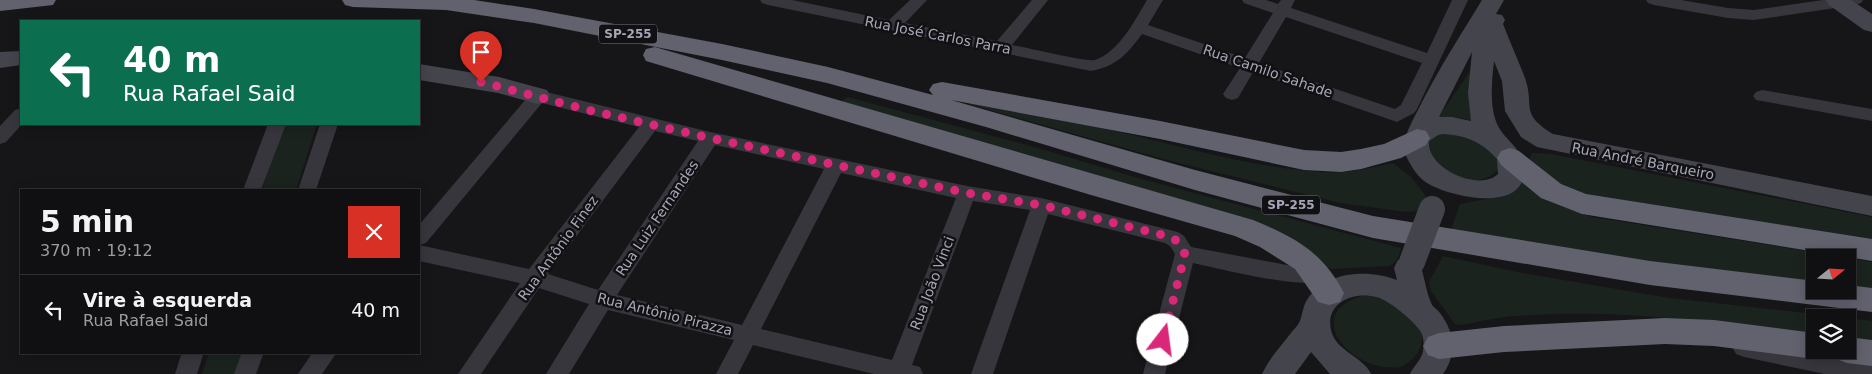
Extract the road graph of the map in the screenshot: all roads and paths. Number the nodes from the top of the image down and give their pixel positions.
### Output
1 (44, 0) edge
2 (352, 0) edge
3 (768, 0) edge
4 (919, 0) edge
5 (1040, 0) edge
6 (1155, 0) edge
7 (1250, 0) edge
8 (1506, 0) edge
9 (1654, 0) edge
10 (391, 1) edge
11 (1844, 1) edge
12 (792, 2) edge
13 (1454, 2) edge
14 (0, 4) edge
15 (1285, 5) edge
16 (1492, 12) edge
17 (534, 16) junction
18 (1872, 25) edge
19 (892, 26) junction
20 (1139, 27) junction
21 (1001, 47) junction
22 (722, 52) junction
23 (20, 58) edge
24 (0, 60) edge
25 (1431, 60) junction
26 (1250, 64) junction
27 (420, 72) edge
28 (1232, 94) dead end
29 (538, 96) junction
30 (1762, 96) dead end
31 (20, 115) edge
32 (1872, 115) edge
33 (1397, 116) joint
34 (650, 124) junction
35 (277, 125) edge
36 (329, 125) edge
37 (0, 138) edge
38 (710, 138) junction
39 (1417, 138) junction
40 (1502, 149) junction
41 (835, 166) junction
42 (1432, 173) junction
43 (252, 189) edge
44 (307, 189) edge
45 (1474, 190) junction
46 (967, 193) junction
47 (1041, 205) junction
48 (1435, 205) junction
49 (1872, 206) edge
50 (420, 237) edge
51 (1171, 237) joint
52 (1872, 250) edge
53 (420, 253) edge
54 (1185, 254) junction
55 (1410, 265) junction
56 (534, 278) junction
57 (1323, 284) junction
58 (1383, 286) junction
59 (604, 300) junction
60 (1872, 300) edge
61 (1419, 309) junction
62 (1315, 324) junction
63 (1665, 331) junction
64 (747, 334) junction
65 (1806, 345) edge
66 (1439, 346) junction
67 (1856, 351) edge
68 (1872, 353) edge
69 (192, 354) edge
70 (251, 354) edge
71 (324, 354) edge
72 (1339, 370) edge
73 (902, 373) edge
74 (186, 374) edge
75 (245, 374) edge
76 (309, 374) edge
77 (469, 374) edge
78 (557, 374) edge
79 (727, 374) edge
80 (982, 374) edge
81 (1154, 374) edge
82 (1277, 374) edge
83 (1425, 374) edge
84 (1870, 374) edge

1 - 14 highway
2 - 10 highway, SP-255
3 - 12 street, Rua José Carlos Parra
4 - 19 street
5 - 21 street
6 - 20 street
7 - 15 street
8 - 16 main road
9 - 11 street
10 - 17 highway, SP-255
11 - 18 main road
12 - 19 street, Rua José Carlos Parra
13 - 25 street
15 - 25 street
15 - 26 street
16 - 39 main road
16 - 40 main road
16 - 49 main road, Rua André Barqueiro
17 - 22 highway, SP-255
17 - 57 highway, SP-255
19 - 21 street, Rua José Carlos Parra
20 - 21 street, Rua José Carlos Parra
20 - 26 street, Rua Camilo Sahade
22 - 39 highway, SP-255
22 - 60 highway, SP-255
23 - 24 street
25 - 33 street
26 - 28 street
26 - 33 street, Rua Camilo Sahade
27 - 29 main road
29 - 34 street
29 - 50 street
30 - 32 street
31 - 37 street
34 - 38 street
34 - 56 street, Rua Antônio Finez
35 - 43 street
36 - 44 street
38 - 41 street
38 - 59 street, Rua Luiz Fernandes
39 - 40 main road
39 - 42 main road
40 - 45 main road
40 - 52 highway
41 - 46 street
41 - 64 street
42 - 45 main road
42 - 48 main road
45 - 48 main road
46 - 47 street
46 - 73 street, Rua João Vinci
47 - 51 street
47 - 80 street
48 - 55 main road, bridge
51 - 54 street
53 - 56 street, Rua Antônio Pirazza
54 - 57 street
54 - 81 street
55 - 58 main road
55 - 61 main road
56 - 59 street, Rua Antônio Pirazza
56 - 77 street, Rua Antônio Finez
57 - 58 main road
57 - 62 main road
58 - 61 main road
59 - 64 street, Rua Antônio Pirazza
59 - 78 street, Rua Luiz Fernandes
61 - 66 main road
62 - 72 main road
62 - 82 main road
63 - 65 highway
63 - 66 highway
63 - 84 street
64 - 73 street, Rua Antônio Pirazza
64 - 79 street
66 - 83 main road
67 - 68 highway
69 - 74 street
70 - 75 street
71 - 76 street

